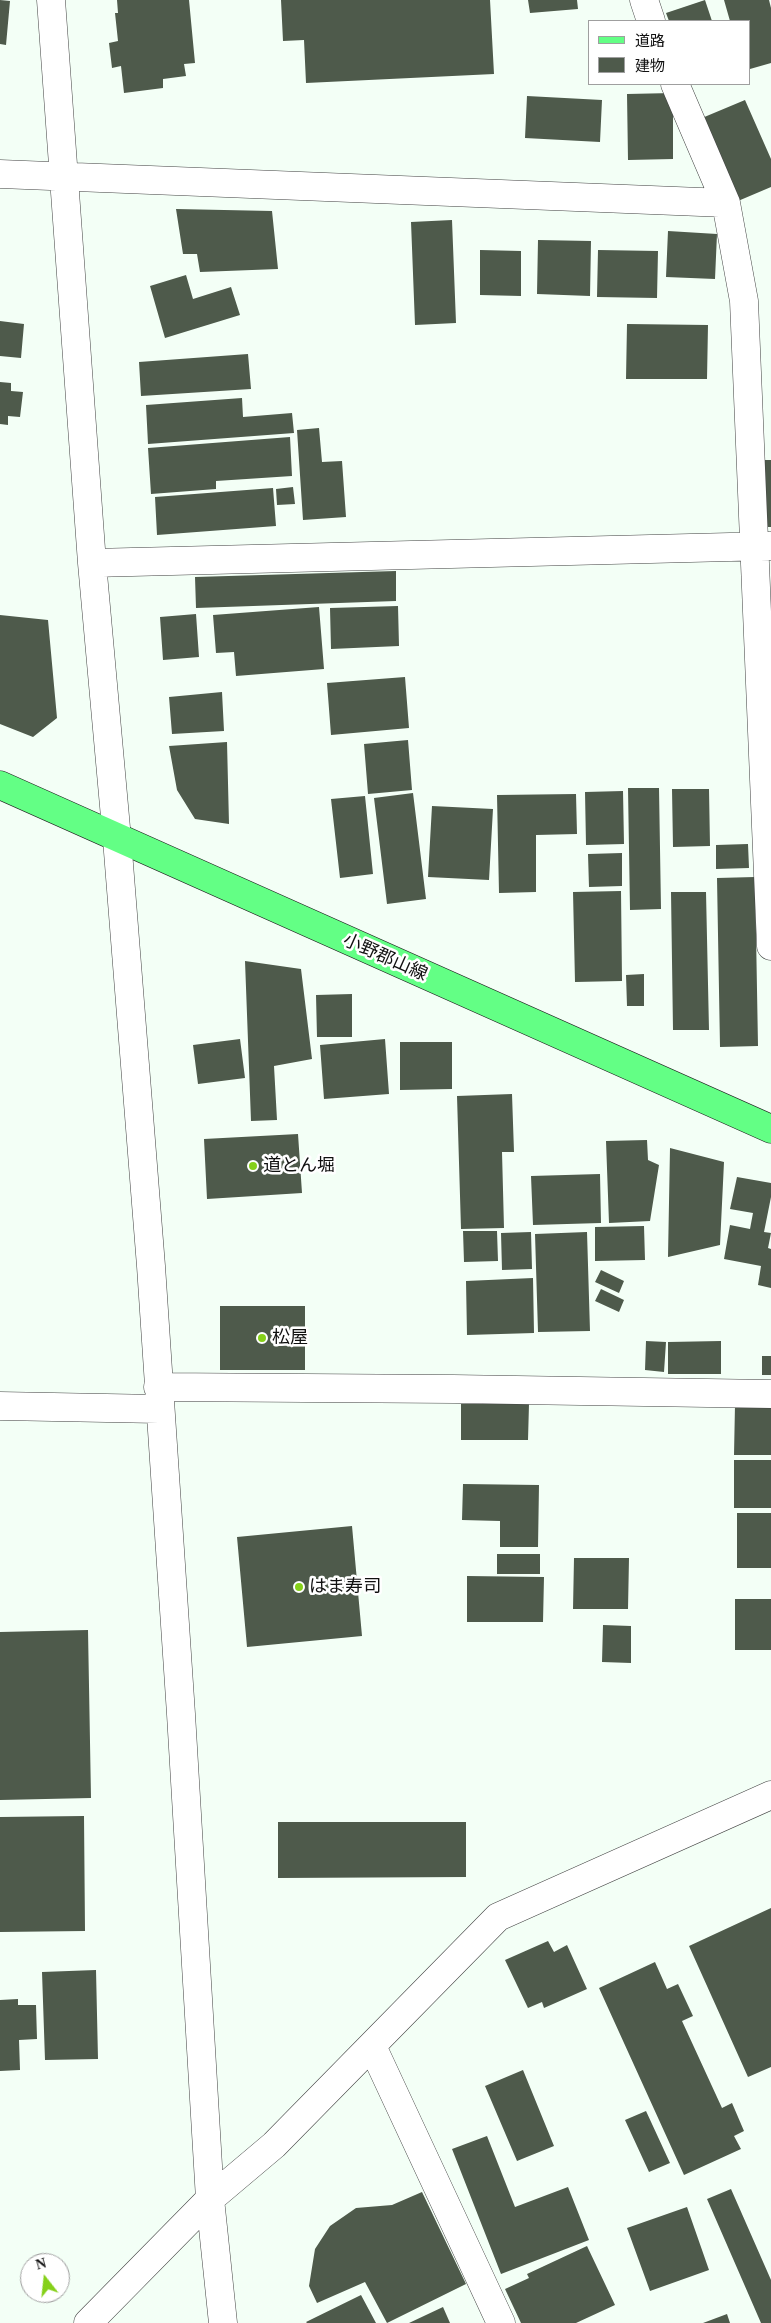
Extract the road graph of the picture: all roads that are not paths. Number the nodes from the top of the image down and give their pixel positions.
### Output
1 (51, 0) edge
2 (644, 0) edge
3 (651, 20) edge
4 (675, 85) edge
5 (0, 174) edge
6 (65, 177) junction
7 (726, 203) junction
8 (762, 546) edge
9 (92, 563) junction
10 (0, 785) edge
11 (117, 839) junction
12 (771, 946) edge
13 (771, 1129) edge
14 (771, 1394) edge
15 (158, 1398) junction
16 (0, 1406) edge
17 (771, 1795) edge
18 (372, 2046) junction
19 (210, 2199) junction
20 (88, 2323) edge
21 (223, 2323) edge
22 (502, 2323) edge

1 - 6 street
2 - 3 street
4 - 7 street
5 - 6 street
6 - 7 street
6 - 9 street
7 - 8 street
8 - 9 street
8 - 12 street
9 - 11 street
10 - 11 main road, 小野郡山線
11 - 13 main road, 小野郡山線
11 - 15 street
14 - 15 street
15 - 16 street
15 - 19 street
17 - 18 street
18 - 19 street
18 - 22 street
19 - 20 street
19 - 21 street

